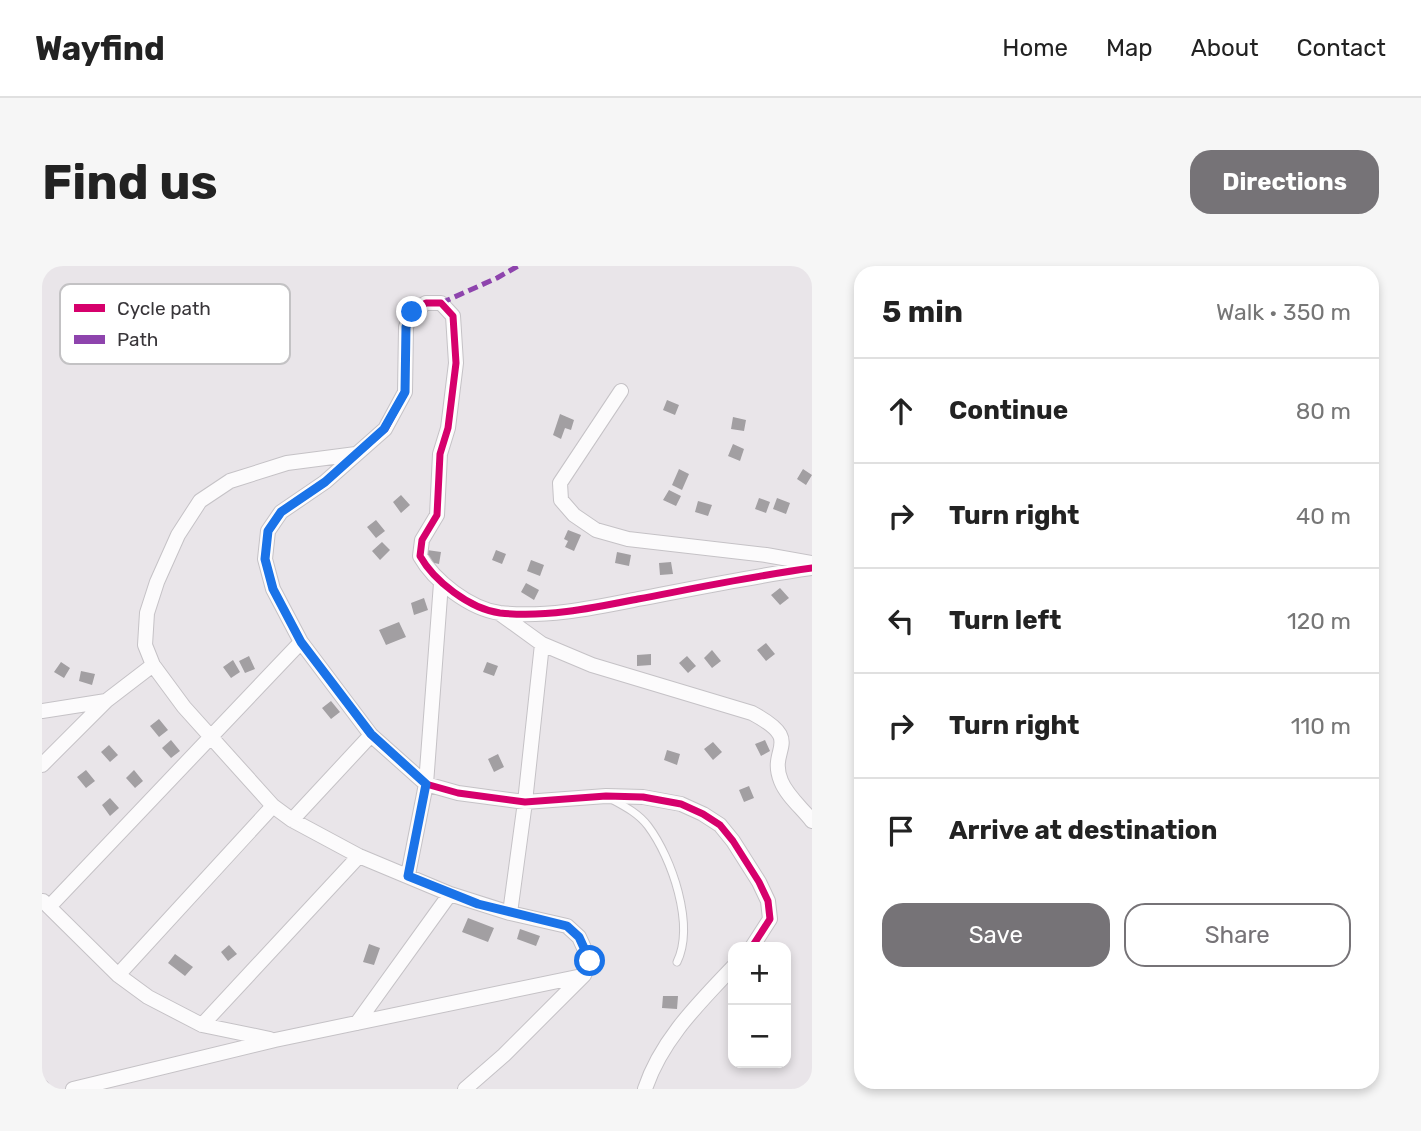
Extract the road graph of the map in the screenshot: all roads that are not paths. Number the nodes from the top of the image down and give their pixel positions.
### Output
1 (621, 391) dead end
2 (356, 454) junction
3 (812, 563) edge
4 (812, 569) edge
5 (441, 583) junction
6 (498, 613) junction
7 (301, 642) junction
8 (542, 644) junction
9 (153, 665) junction
10 (106, 701) junction
11 (42, 711) edge
12 (371, 734) junction
13 (212, 737) junction
14 (42, 765) edge
15 (426, 784) junction
16 (606, 796) junction
17 (526, 802) junction
18 (273, 806) junction
19 (292, 820) junction
20 (812, 821) edge
21 (359, 856) junction
22 (408, 876) junction
23 (450, 894) junction
24 (45, 904) edge
25 (510, 913) junction
26 (755, 942) edge
27 (677, 962) dead end
28 (728, 972) edge
29 (118, 975) junction
30 (584, 975) junction
31 (357, 1023) junction
32 (202, 1026) junction
33 (275, 1041) junction
34 (73, 1089) edge
35 (464, 1089) edge
36 (645, 1089) edge

1 - 3 street
2 - 5 street
2 - 7 street
2 - 9 street
4 - 6 street
5 - 6 street
5 - 15 street
6 - 8 street
7 - 12 street
7 - 13 street
8 - 17 street
8 - 20 street
9 - 10 street
9 - 13 street
10 - 11 street
10 - 14 street
12 - 15 street
12 - 19 street
13 - 18 street
13 - 24 street
15 - 17 street
15 - 22 street
16 - 17 street
16 - 26 street
16 - 27 lane
17 - 25 street
18 - 19 street
18 - 29 street
19 - 21 street
21 - 22 street
21 - 32 street
22 - 23 street
23 - 25 street
23 - 31 street
24 - 29 street
25 - 30 street
28 - 36 street
29 - 32 street
30 - 31 street
30 - 35 street
31 - 33 street
32 - 33 street
33 - 34 street

